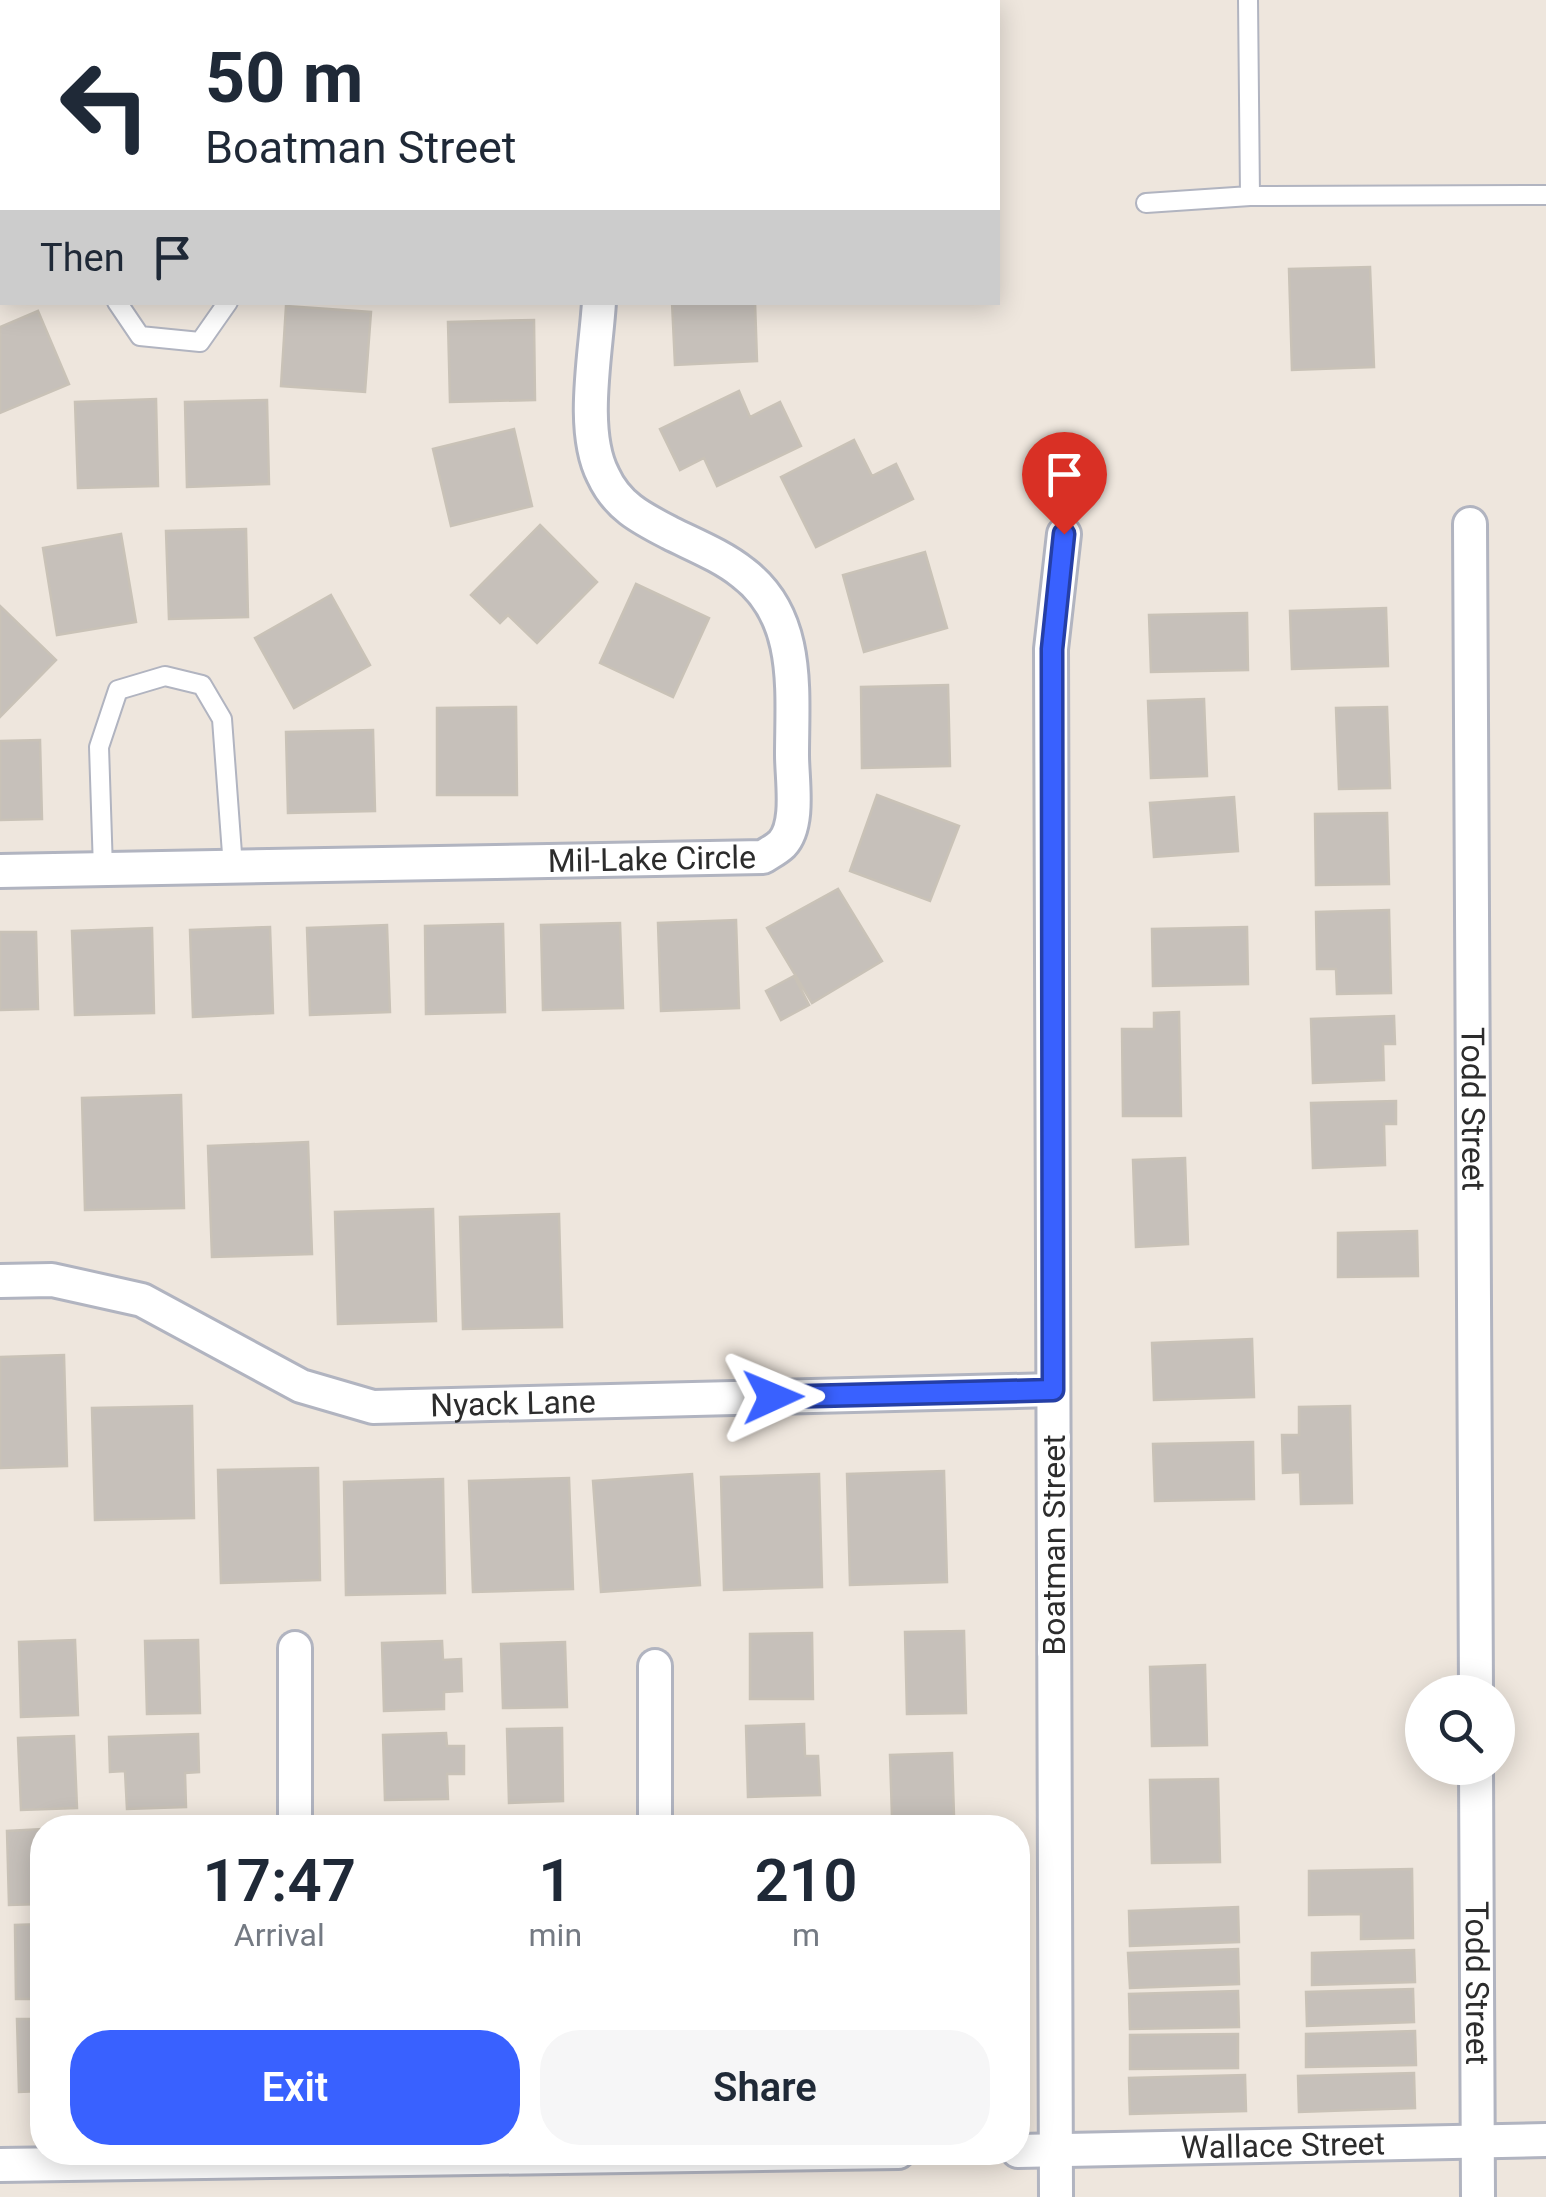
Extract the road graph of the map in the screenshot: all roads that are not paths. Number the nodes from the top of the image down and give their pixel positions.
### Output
1 (1248, 0) edge
2 (1546, 195) edge
3 (1250, 196) junction
4 (1146, 203) dead end
5 (118, 305) edge
6 (226, 305) edge
7 (599, 305) edge
8 (1470, 524) dead end
9 (1064, 534) dead end
10 (233, 867) junction
11 (102, 869) junction
12 (0, 871) edge
13 (0, 1280) edge
14 (1053, 1390) junction
15 (295, 1648) dead end
16 (655, 1666) dead end
17 (1476, 1675) edge
18 (1476, 1785) edge
19 (295, 1815) edge
20 (655, 1815) edge
21 (1546, 2140) edge
22 (1478, 2143) junction
23 (1055, 2150) junction
24 (1030, 2151) edge
25 (30, 2164) edge
26 (0, 2165) edge
27 (1056, 2197) edge
28 (1478, 2197) edge

1 - 3 lane
2 - 3 lane
3 - 4 lane
5 - 6 lane
7 - 10 street, Mil-Lake Circle
8 - 17 street, Todd Street
9 - 14 street, Boatman Street
10 - 11 street, Mil-Lake Circle
10 - 11 lane
11 - 12 street, Mil-Lake Circle
13 - 14 street, Nyack Lane
14 - 23 street, Boatman Street
15 - 19 street
16 - 20 street
18 - 22 street, Todd Street
21 - 22 street, Wallace Street
22 - 23 street, Wallace Street
22 - 28 street, Todd Street
23 - 24 street, Wallace Street
23 - 27 street, Boatman Street
25 - 26 street

